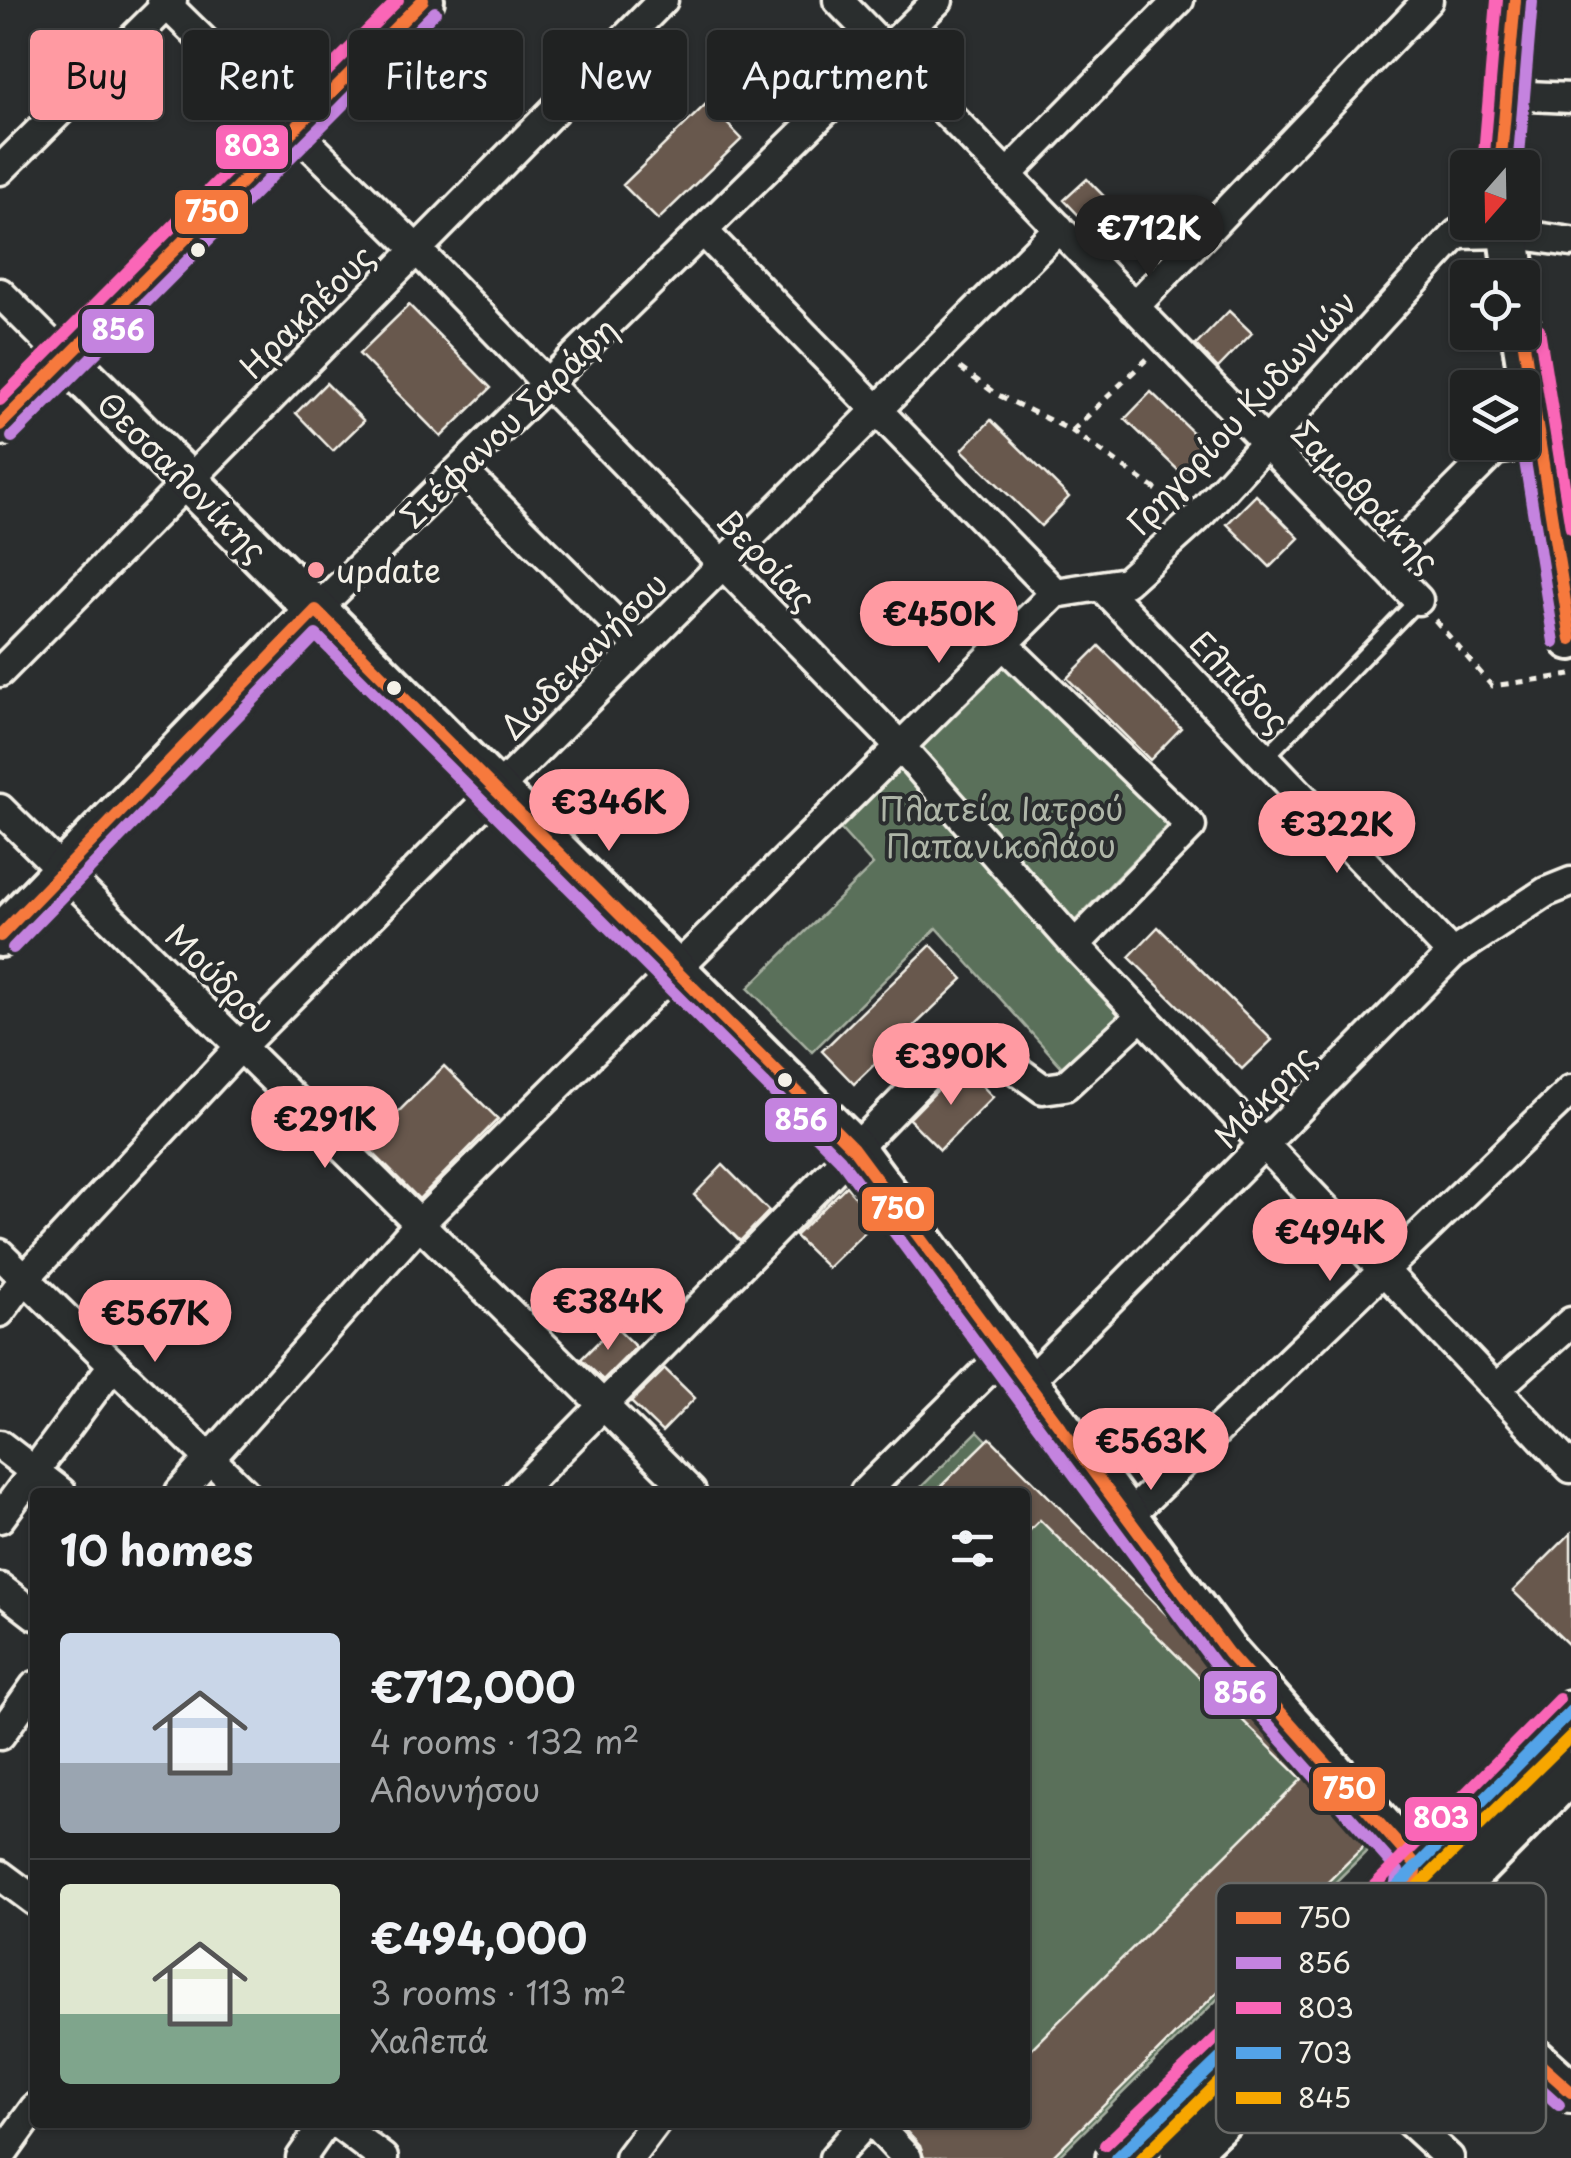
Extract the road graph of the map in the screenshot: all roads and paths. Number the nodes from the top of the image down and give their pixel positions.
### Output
1 (423, 0) edge
2 (662, 0) edge
3 (838, 0) edge
4 (938, 0) edge
5 (1179, 0) edge
6 (1428, 0) edge
7 (1515, 0) edge
8 (167, 2) edge
9 (867, 30) edge
10 (909, 30) edge
11 (1506, 95) junction
12 (1571, 98) edge
13 (818, 120) edge
14 (954, 120) edge
15 (295, 129) junction
16 (1501, 150) edge
17 (0, 170) edge
18 (1007, 175) junction
19 (1059, 228) junction
20 (704, 232) junction
21 (1540, 235) edge
22 (1451, 240) edge
23 (1571, 242) edge
24 (416, 250) junction
25 (0, 292) edge
26 (1134, 306) junction
27 (1166, 340) junction
28 (936, 351) junction
29 (66, 359) junction
30 (547, 384) junction
31 (878, 410) junction
32 (0, 425) edge
33 (1072, 431) junction
34 (1265, 442) junction
35 (1540, 453) edge
36 (1484, 460) edge
37 (461, 468) junction
38 (188, 481) junction
39 (1197, 518) junction
40 (1382, 563) junction
41 (724, 564) junction
42 (1102, 587) junction
43 (1055, 593) junction
44 (1568, 594) edge
45 (1418, 600) junction
46 (316, 610) junction
47 (1571, 639) edge
48 (1003, 644) junction
49 (640, 647) junction
50 (0, 672) edge
51 (1571, 674) edge
52 (899, 746) junction
53 (1265, 758) junction
54 (496, 790) junction
55 (0, 809) edge
56 (62, 870) junction
57 (1571, 882) edge
58 (0, 936) edge
59 (1075, 945) junction
60 (1452, 954) junction
61 (673, 968) junction
62 (1142, 1015) junction
63 (240, 1047) junction
64 (1571, 1090) edge
65 (1266, 1144) junction
66 (852, 1148) junction
67 (419, 1224) junction
68 (0, 1254) edge
69 (1384, 1272) junction
70 (25, 1278) junction
71 (0, 1312) edge
72 (1571, 1322) edge
73 (113, 1365) junction
74 (1015, 1369) junction
75 (1496, 1389) junction
76 (601, 1404) junction
77 (0, 1445) edge
78 (208, 1456) junction
79 (1571, 1468) edge
80 (34, 1471) junction
81 (56, 1488) edge
82 (183, 1488) edge
83 (240, 1488) edge
84 (522, 1488) edge
85 (687, 1488) edge
86 (870, 1488) edge
87 (0, 1518) edge
88 (1126, 1518) junction
89 (0, 1588) edge
90 (30, 1611) edge
91 (30, 1693) edge
92 (1571, 1711) edge
93 (0, 1734) edge
94 (1571, 1772) edge
95 (1417, 1866) junction
96 (0, 1875) edge
97 (1400, 1883) edge
98 (1414, 1883) edge
99 (1461, 1883) edge
100 (30, 1897) edge
101 (1216, 2062) edge
102 (1546, 2070) edge
103 (1571, 2092) edge
104 (30, 2115) edge
105 (1216, 2125) edge
106 (322, 2128) edge
107 (343, 2128) edge
108 (652, 2128) edge
109 (864, 2128) edge
110 (876, 2128) edge
111 (1422, 2133) edge
112 (0, 2156) edge
113 (302, 2158) edge
114 (383, 2158) edge
115 (629, 2158) edge
116 (834, 2158) edge
117 (908, 2158) edge
118 (1116, 2158) edge
119 (1181, 2158) edge
120 (1449, 2158) edge

1 - 15 street
2 - 24 street, Ηρακλέους
3 - 9 street, Σαμοθράκης
4 - 10 street, Στέφανου Σαράφη
5 - 18 street
6 - 26 street
7 - 11 street
8 - 15 street, Βεροίας
8 - 17 street
11 - 12 street
11 - 16 street
13 - 20 street, Στέφανου Σαράφη
14 - 18 street, Σαμοθράκης
15 - 24 street, Βεροίας
15 - 29 street
18 - 19 street, Σαμοθράκης
19 - 26 street, Σαμοθράκης
19 - 28 street, Δωδεκανήσου
20 - 30 street, Στέφανου Σαράφη
20 - 31 street
21 - 23 street, Γρηγορίου Κυδωνιών
22 - 34 street, Γρηγορίου Κυδωνιών
24 - 30 street, Βεροίας
24 - 38 street, Ηρακλέους
25 - 29 street, Θεσσαλονίκης
26 - 27 street, Σαμοθράκης
27 - 33 path
27 - 34 street, Σαμοθράκης
28 - 31 street, Δωδεκανήσου
28 - 33 path
29 - 32 street
29 - 38 street, Θεσσαλονίκης
30 - 37 street, Στέφανου Σαράφη
30 - 41 street, Βεροίας
31 - 41 street, Δωδεκανήσου
31 - 43 street
33 - 39 path
34 - 39 street, Γρηγορίου Κυδωνιών
34 - 40 street, Σαμοθράκης
35 - 44 street
36 - 40 street
37 - 46 street, Στέφανου Σαράφη
37 - 49 street
38 - 46 street, Θεσσαλονίκης
38 - 50 street, Ηρακλέους
39 - 42 street, Γρηγορίου Κυδωνιών
40 - 45 street, Σαμοθράκης
41 - 49 street, Δωδεκανήσου
41 - 52 street, Βεροίας
42 - 43 street, Γρηγορίου Κυδωνιών
42 - 53 street, Ελπίδος
43 - 48 street
44 - 47 street
45 - 51 path, Σαμοθράκης
45 - 53 lane
46 - 54 street, Θεσσαλονίκης
46 - 56 street, Στέφανου Σαράφη
48 - 52 street
48 - 59 street
49 - 54 street, Δωδεκανήσου
52 - 59 street, Βεροίας
52 - 61 street
53 - 60 street, Ελπίδος
54 - 61 street, Θεσσαλονίκης
54 - 63 street, Δωδεκανήσου
55 - 56 street, Μούδρου
56 - 58 street, Στέφανου Σαράφη
56 - 63 street, Μούδρου
57 - 60 street, Μάκρης
59 - 62 street, Βεροίας
60 - 65 street, Μάκρης
61 - 66 street, Θεσσαλονίκης
61 - 67 street
62 - 65 street, Βεροίας
62 - 66 street
63 - 67 street, Μούδρου
63 - 70 street, Δωδεκανήσου
64 - 69 street
65 - 69 street, Βεροίας
65 - 74 street, Μάκρης
66 - 74 street, Θεσσαλονίκης
66 - 76 street
67 - 76 street, Μούδρου
67 - 78 street
68 - 70 street
69 - 75 street, Βεροίας
69 - 88 street
70 - 71 street, Δωδεκανήσου
70 - 73 street
72 - 75 street
73 - 78 street
73 - 80 street
74 - 86 street, Μάκρης
74 - 88 street, Θεσσαλονίκης
75 - 79 street, Βεροίας
76 - 84 street
76 - 85 street, Μούδρου
77 - 80 street
78 - 82 street
78 - 83 street
80 - 81 street
80 - 87 street
88 - 95 street, Θεσσαλονίκης
89 - 90 street
91 - 93 street
92 - 95 street
94 - 99 street
95 - 97 street
95 - 98 street
96 - 100 street
101 - 118 street
102 - 103 street
104 - 112 street
105 - 119 street
106 - 113 street
107 - 114 street
108 - 115 street
109 - 116 street
110 - 117 street
111 - 120 street

